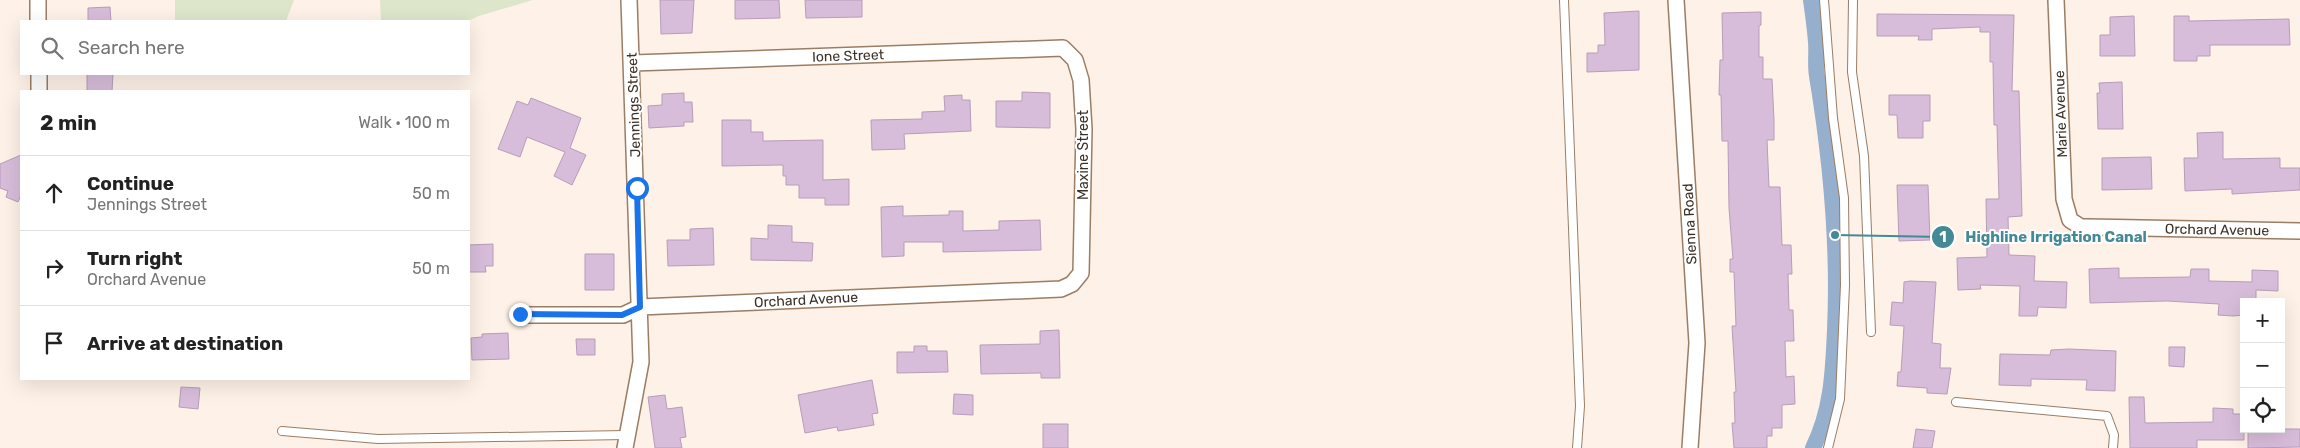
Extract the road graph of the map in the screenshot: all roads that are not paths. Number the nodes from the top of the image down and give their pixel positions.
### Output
1 (38, 0) edge
2 (629, 0) edge
3 (1564, 0) edge
4 (1676, 0) edge
5 (1824, 0) edge
6 (1853, 0) edge
7 (2056, 0) edge
8 (38, 20) edge
9 (1063, 48) joint
10 (633, 63) junction
11 (39, 75) edge
12 (39, 90) edge
13 (2075, 224) joint
14 (2300, 231) edge
15 (1082, 268) joint
16 (640, 307) junction
17 (520, 314) dead end
18 (1872, 332) dead end
19 (1956, 402) dead end
20 (282, 431) dead end
21 (625, 441) edge
22 (1577, 448) edge
23 (1690, 448) edge
24 (1828, 448) edge
25 (2113, 448) edge

1 - 8 street
2 - 10 street, Jennings Street
3 - 22 lane
4 - 23 street, Sienna Road
5 - 24 lane
6 - 18 lane
7 - 13 street, Marie Avenue
9 - 10 street, Ione Street
9 - 15 street, Maxine Street
10 - 16 street, Jennings Street
11 - 12 street
13 - 14 street, Orchard Avenue
15 - 16 street, Orchard Avenue
16 - 17 street, Orchard Avenue
16 - 21 street, Jennings Street
19 - 25 lane
20 - 21 lane

